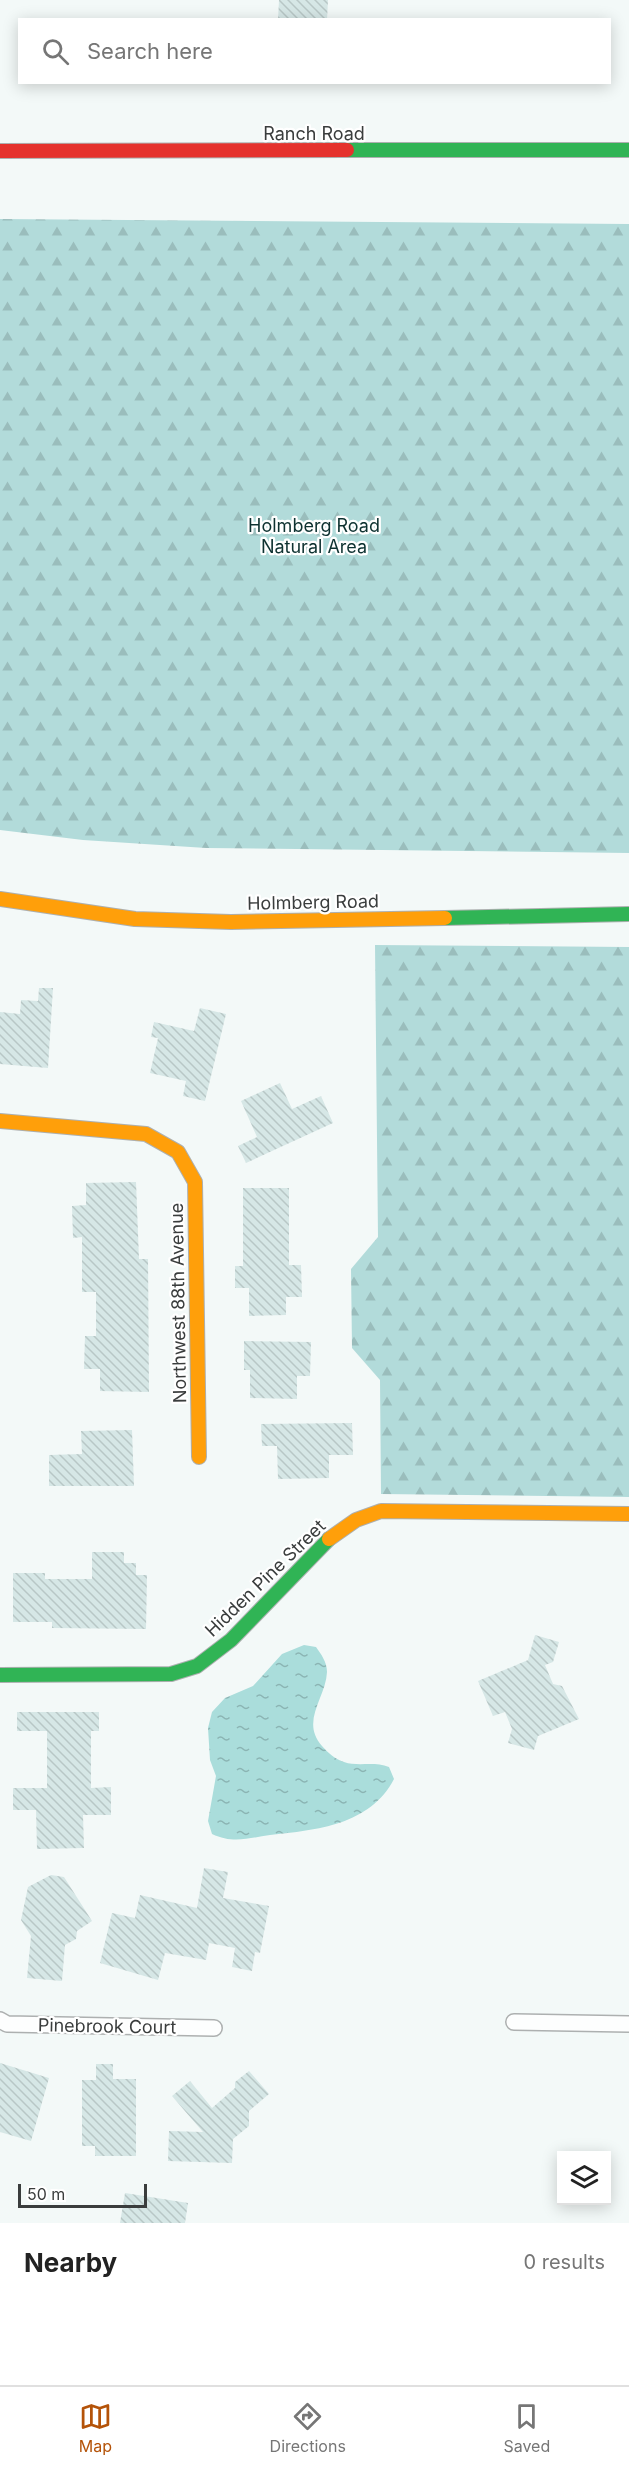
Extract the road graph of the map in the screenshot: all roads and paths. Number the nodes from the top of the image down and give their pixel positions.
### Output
1 (629, 150) edge
2 (0, 151) edge
3 (0, 899) edge
4 (629, 914) edge
5 (0, 1120) edge
6 (199, 1457) dead end
7 (629, 1514) edge
8 (0, 1675) edge
9 (0, 2020) edge
10 (514, 2022) dead end
11 (629, 2024) edge
12 (214, 2028) dead end

1 - 2 street, Ranch Road
3 - 4 street, Holmberg Road
5 - 6 street, Northwest 88th Avenue
7 - 8 street, Hidden Pine Street
9 - 12 street, Pinebrook Court
10 - 11 street

